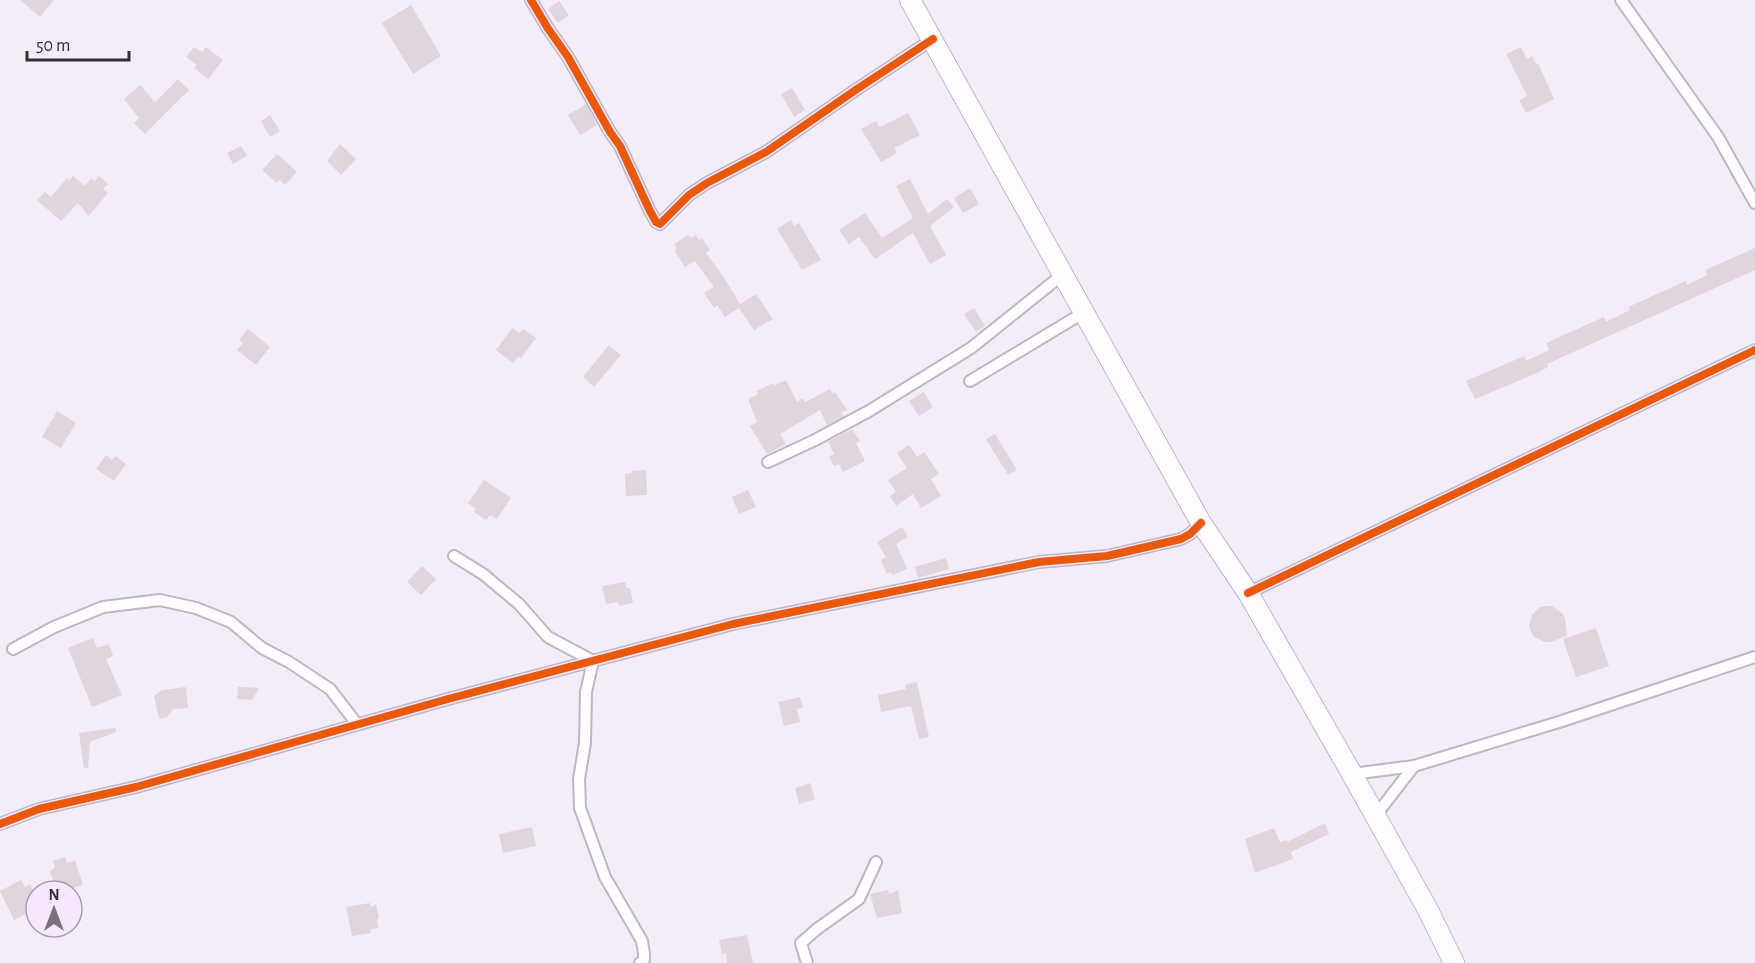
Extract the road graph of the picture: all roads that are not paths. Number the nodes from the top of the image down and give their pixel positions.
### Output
1 (531, 0) edge
2 (910, 0) edge
3 (1621, 0) edge
4 (933, 39) junction
5 (1755, 203) edge
6 (1062, 275) junction
7 (1083, 313) junction
8 (1755, 350) edge
9 (970, 381) dead end
10 (768, 462) dead end
11 (1201, 523) junction
12 (454, 556) dead end
13 (1248, 593) junction
14 (13, 649) dead end
15 (1755, 657) edge
16 (593, 661) junction
17 (357, 724) junction
18 (1414, 766) junction
19 (1352, 774) junction
20 (1376, 815) junction
21 (0, 824) edge
22 (876, 862) dead end
23 (640, 963) edge
24 (807, 963) edge
25 (1454, 963) edge

1 - 4 street
2 - 4 highway
3 - 5 street
4 - 6 highway
6 - 7 highway
6 - 10 street
7 - 9 street
7 - 11 highway
8 - 13 street
11 - 13 highway
11 - 16 street
12 - 16 street
13 - 19 highway
14 - 17 street
15 - 18 street
16 - 17 street
16 - 23 street
17 - 21 street
18 - 19 street
18 - 20 street
19 - 20 highway
20 - 25 highway
22 - 24 street

